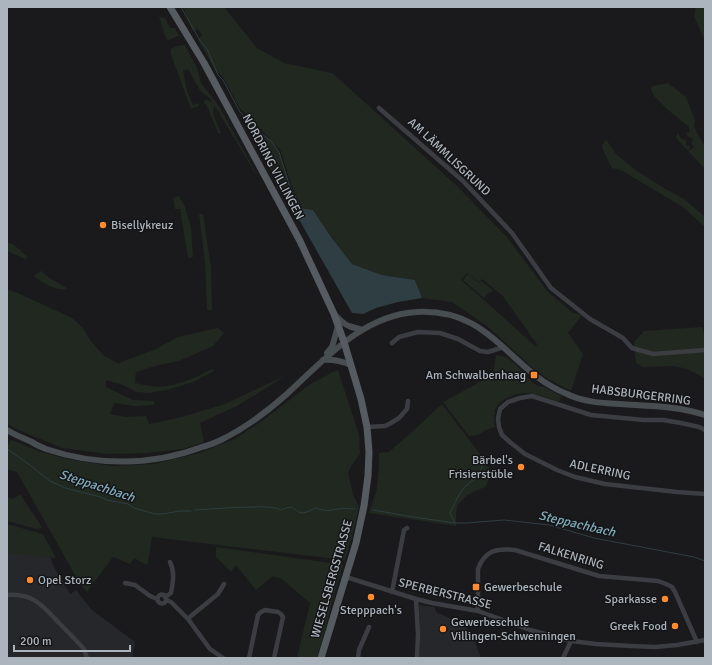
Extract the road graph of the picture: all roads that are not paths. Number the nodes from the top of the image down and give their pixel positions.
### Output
1 (170, 7) edge
2 (379, 108) dead end
3 (334, 314) junction
4 (338, 326) junction
5 (362, 330) junction
6 (344, 342) junction
7 (392, 342) dead end
8 (504, 347) junction
9 (705, 350) edge
10 (323, 360) junction
11 (351, 365) junction
12 (408, 401) dead end
13 (705, 415) edge
14 (367, 427) junction
15 (7, 430) edge
16 (705, 430) edge
17 (705, 494) edge
18 (407, 528) dead end
19 (170, 562) dead end
20 (346, 577) junction
21 (125, 583) dead end
22 (224, 584) dead end
23 (392, 592) junction
24 (7, 596) edge
25 (166, 598) junction
26 (416, 599) junction
27 (478, 611) junction
28 (188, 619) junction
29 (369, 627) dead end
30 (705, 640) edge
31 (571, 641) junction
32 (697, 642) junction
33 (87, 658) edge
34 (223, 658) edge
35 (249, 658) edge
36 (274, 658) edge
37 (321, 658) edge
38 (358, 658) edge
39 (417, 658) edge
40 (564, 658) edge

1 - 3 main road, NORDRING VILLINGEN
2 - 9 street, AM LÄMMLISGRUND
3 - 4 main road, NORDRING VILLINGEN
3 - 5 street
4 - 6 main road, NORDRING VILLINGEN
4 - 10 street
5 - 6 street, HABSBURGERRING
5 - 8 street, HABSBURGERRING
6 - 10 street, HABSBURGERRING
6 - 11 main road, WIESELSBERGSTRASSE
7 - 8 street
8 - 13 street, HABSBURGERRING
10 - 11 street
10 - 15 street
11 - 14 main road, WIESELSBERGSTRASSE
12 - 14 street
14 - 20 main road, WIESELSBERGSTRASSE
16 - 17 street, ADLERRING
18 - 23 street
19 - 25 street
20 - 23 street, SPERBERSTRASSE
20 - 37 main road, WIESELSBERGSTRASSE
21 - 25 street
22 - 28 street
23 - 26 street, SPERBERSTRASSE
24 - 33 street
25 - 28 street
26 - 27 street, SPERBERSTRASSE
26 - 39 street
27 - 31 street, SPERBERSTRASSE
27 - 32 street, FALKENRING
28 - 34 street
29 - 38 street
30 - 32 street, SPERBERSTRASSE
31 - 32 street, SPERBERSTRASSE
31 - 40 street
35 - 36 street

